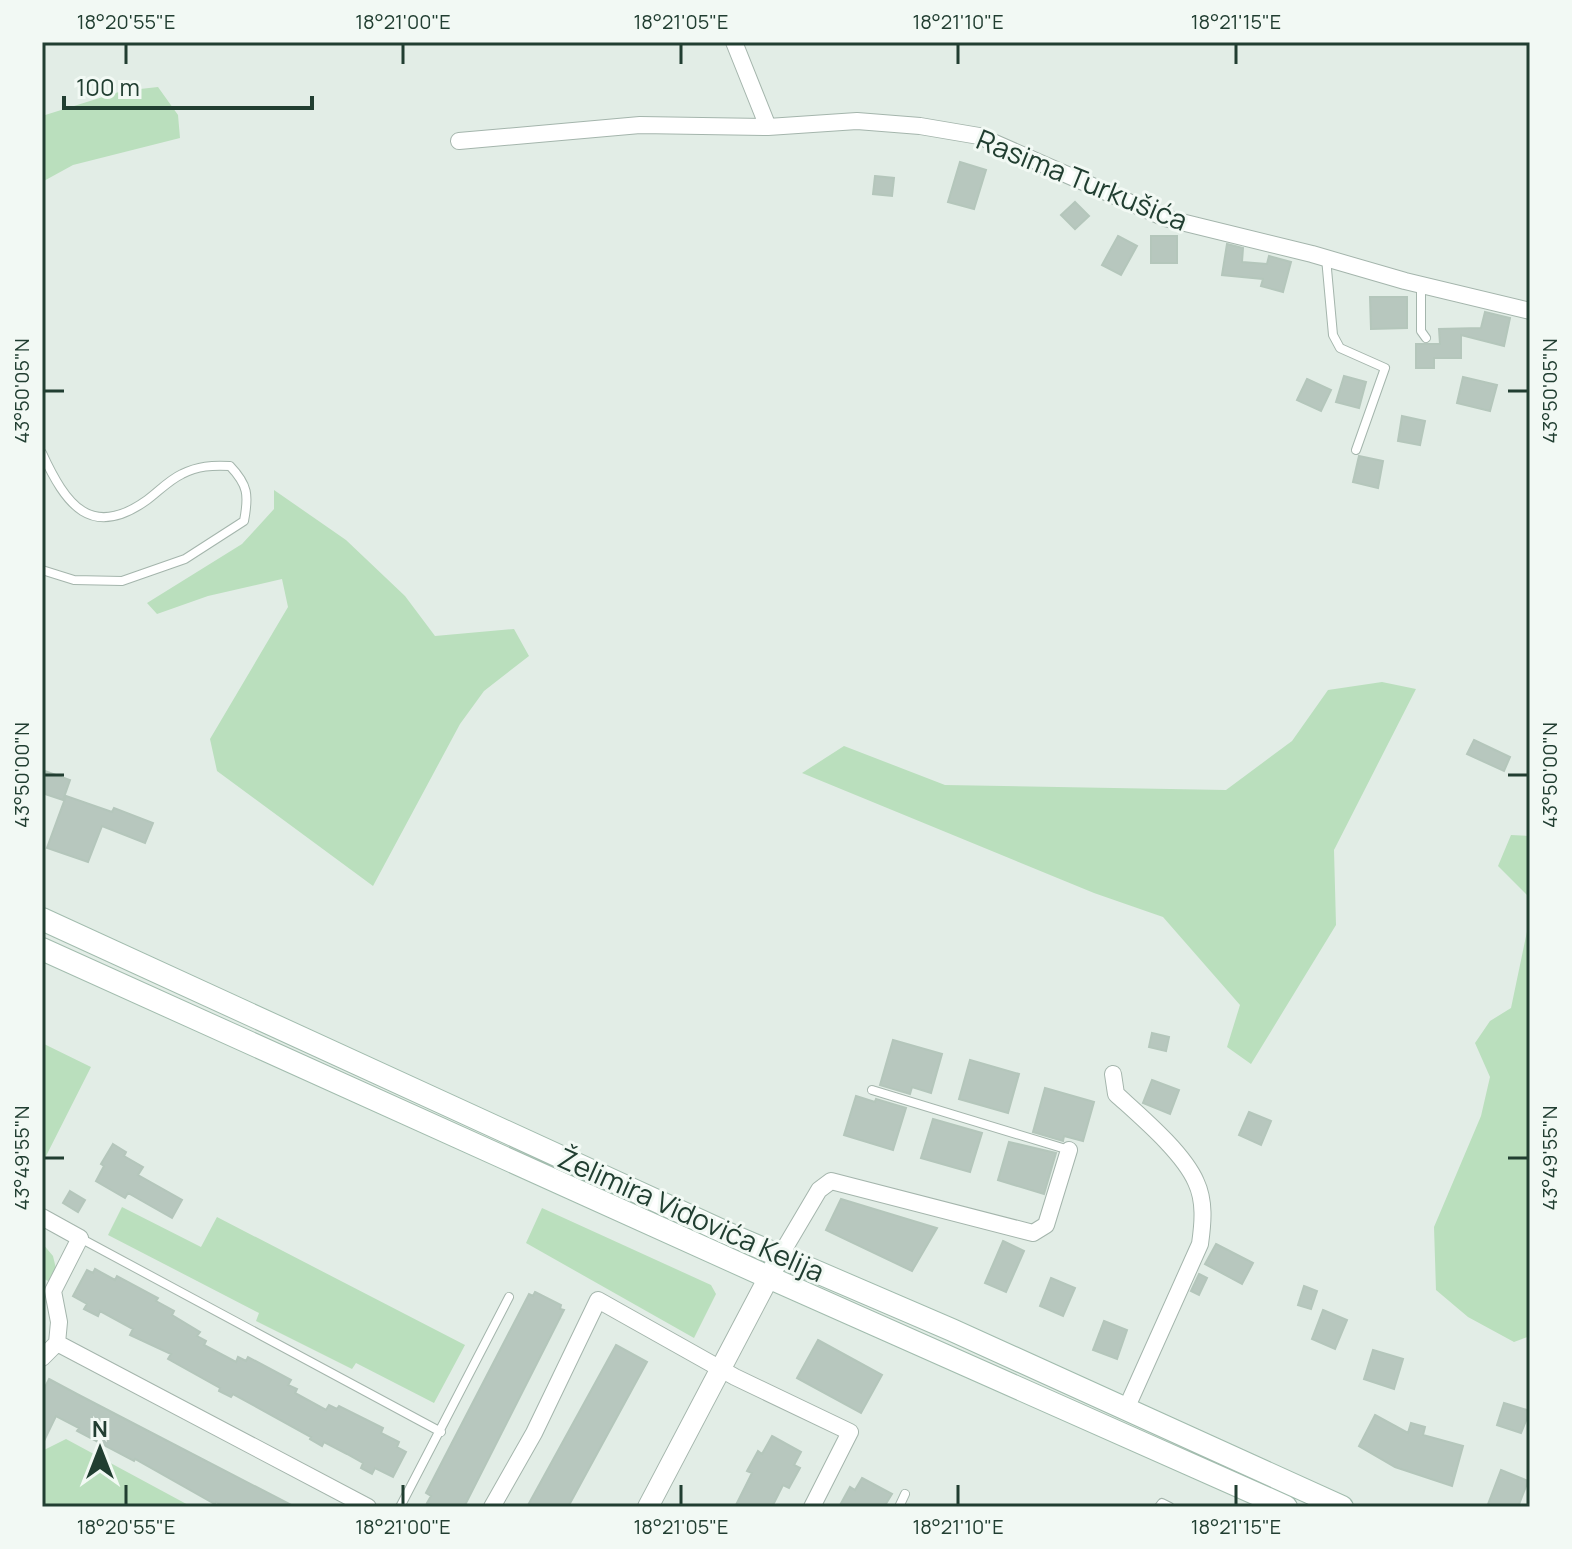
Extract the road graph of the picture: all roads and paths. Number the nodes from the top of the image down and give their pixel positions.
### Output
1 (734, 42) edge
2 (768, 127) junction
3 (459, 141) dead end
4 (1326, 257) junction
5 (1421, 284) junction
6 (1530, 311) edge
7 (1426, 338) dead end
8 (1356, 450) dead end
9 (42, 453) edge
10 (42, 570) edge
11 (42, 919) edge
12 (42, 949) edge
13 (1113, 1074) dead end
14 (872, 1090) dead end
15 (1069, 1150) joint
16 (42, 1217) edge
17 (80, 1238) junction
18 (780, 1256) junction
19 (768, 1277) junction
20 (48, 1288) edge
21 (509, 1297) dead end
22 (57, 1343) junction
23 (42, 1358) edge
24 (719, 1368) junction
25 (1126, 1409) junction
26 (441, 1432) junction
27 (905, 1494) dead end
28 (368, 1507) edge
29 (400, 1507) edge
30 (492, 1507) edge
31 (648, 1507) edge
32 (812, 1507) edge
33 (899, 1507) edge
34 (1159, 1507) edge
35 (1170, 1507) edge
36 (1286, 1507) edge
37 (1342, 1507) edge

1 - 2 street
2 - 3 street, Rasima Turkušića
2 - 4 street, Rasima Turkušića
4 - 5 street, Rasima Turkušića
4 - 8 lane
5 - 6 street, Rasima Turkušića
5 - 7 lane
9 - 10 lane
11 - 18 main road, Želimira Vidovića Kelija
12 - 19 main road, Želimira Vidovića Kelija
13 - 25 street
14 - 15 lane
15 - 18 street
16 - 17 street
17 - 20 street
17 - 26 lane
18 - 19 street
18 - 25 main road, Želimira Vidovića Kelija
19 - 24 street
19 - 36 main road, Želimira Vidovića Kelija
20 - 22 street
21 - 26 lane
22 - 23 street
22 - 28 street
24 - 30 street
24 - 31 street
24 - 32 street
25 - 37 main road, Želimira Vidovića Kelija
26 - 29 lane
27 - 33 lane
34 - 35 lane

